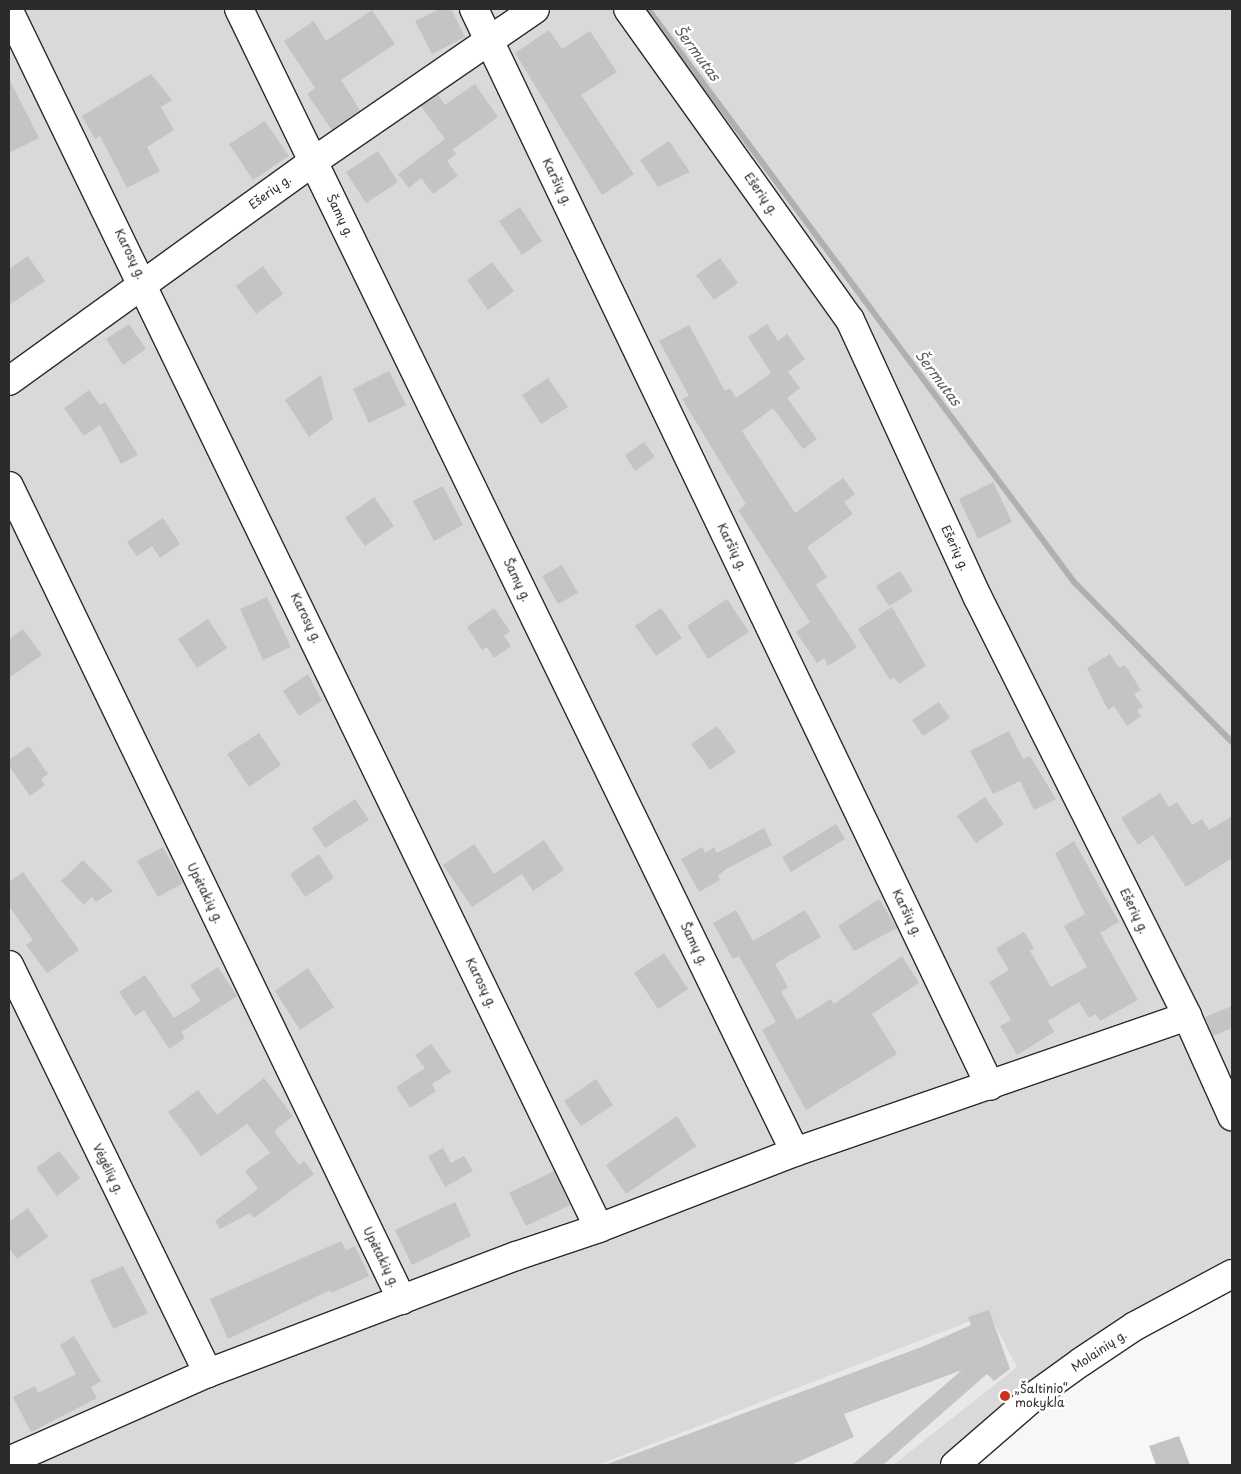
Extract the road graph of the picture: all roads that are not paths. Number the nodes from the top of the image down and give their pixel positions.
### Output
1 (239, 9) edge
2 (474, 9) edge
3 (535, 9) edge
4 (628, 9) edge
5 (9, 11) edge
6 (490, 42) junction
7 (314, 161) junction
8 (144, 283) junction
9 (9, 381) edge
10 (9, 486) edge
11 (9, 965) edge
12 (1186, 1016) junction
13 (990, 1086) junction
14 (1232, 1116) edge
15 (795, 1152) junction
16 (599, 1228) junction
17 (1232, 1274) edge
18 (402, 1300) junction
19 (208, 1373) junction
20 (11, 1452) edge
21 (955, 1465) edge

1 - 7 street, Šamų g.
2 - 6 street, Karšių g.
3 - 6 street, Ešerių g.
4 - 12 street, Ešerių g.
5 - 8 street, Karosų g.
6 - 7 street, Ešerių g.
6 - 13 street, Karšių g.
7 - 8 street, Ešerių g.
7 - 15 street, Šamų g.
8 - 9 street, Ešerių g.
8 - 16 street, Karosų g.
10 - 18 street, Upėtakių g.
11 - 19 street, Vėgėlių g.
12 - 13 street
12 - 14 street, Ešerių g.
13 - 15 street
15 - 16 street
16 - 18 street
17 - 21 street, Molainių g.
18 - 19 street
19 - 20 street

